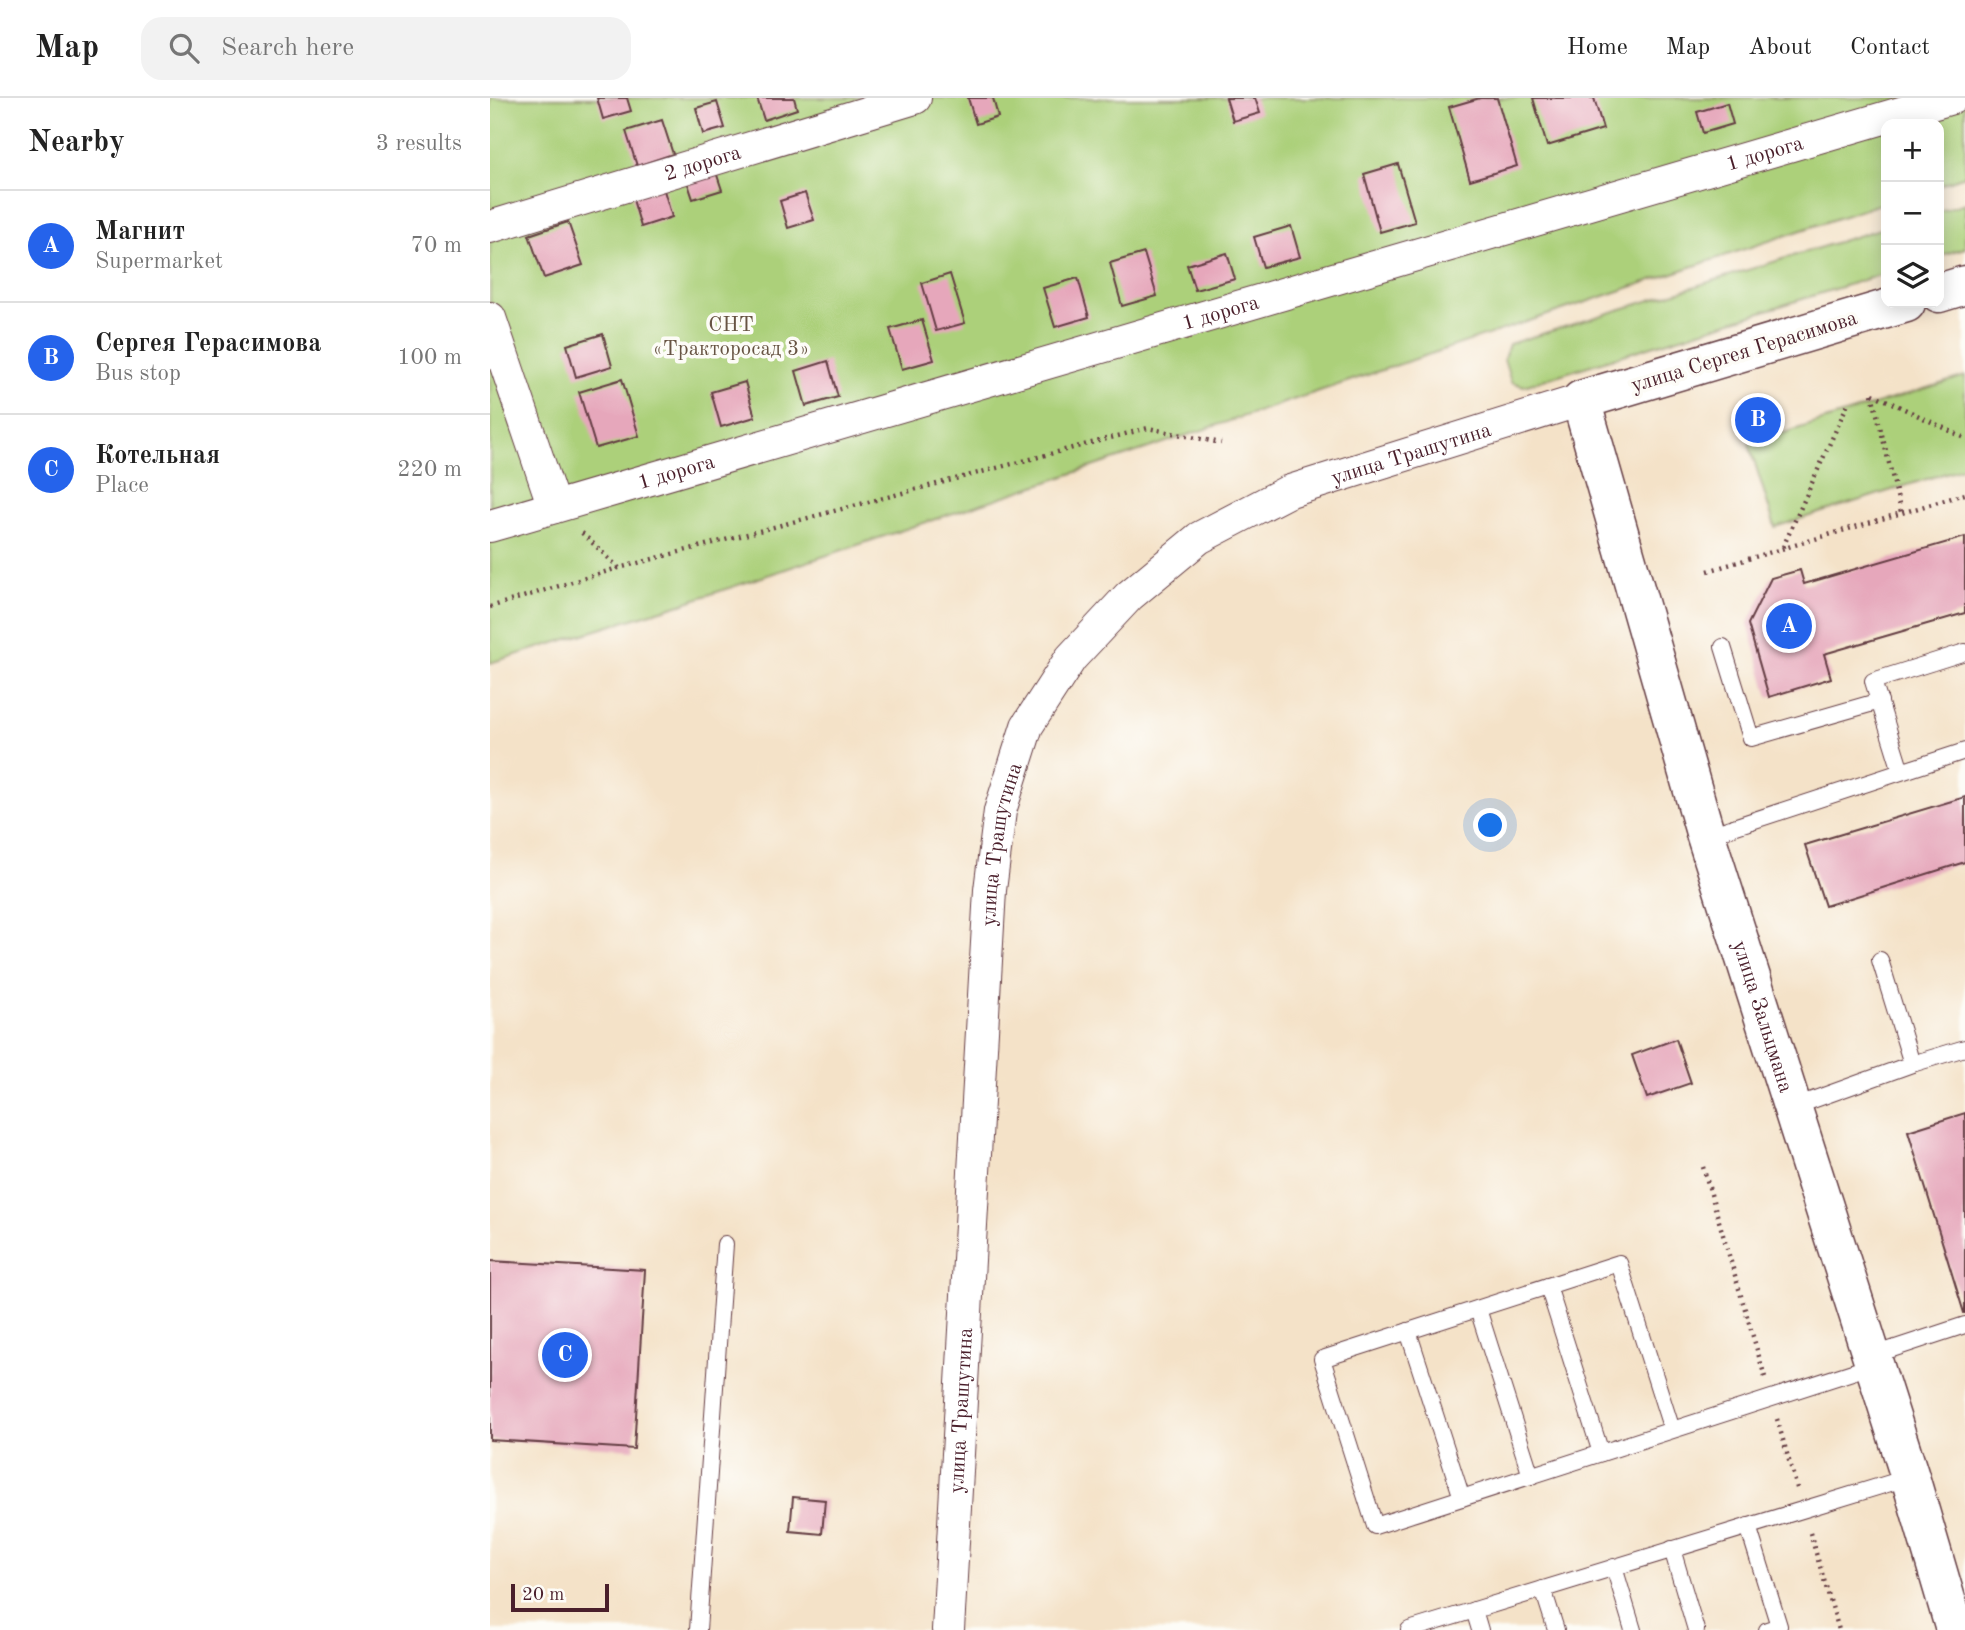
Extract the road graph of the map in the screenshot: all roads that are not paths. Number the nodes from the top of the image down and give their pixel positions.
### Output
1 (915, 98) edge
2 (1952, 98) edge
3 (490, 227) edge
4 (1965, 285) edge
5 (1944, 291) edge
6 (1889, 308) edge
7 (490, 318) edge
8 (1581, 400) junction
9 (554, 506) junction
10 (490, 526) edge
11 (1723, 647) dead end
12 (1965, 652) edge
13 (1880, 701) junction
14 (1965, 751) edge
15 (1901, 771) junction
16 (1706, 836) junction
17 (1880, 960) dead end
18 (1965, 1048) edge
19 (1912, 1064) junction
20 (1793, 1107) junction
21 (725, 1244) dead end
22 (1548, 1286) junction
23 (1478, 1309) junction
24 (1965, 1325) edge
25 (1408, 1331) junction
26 (1872, 1361) junction
27 (1672, 1430) junction
28 (1601, 1453) junction
29 (1531, 1476) junction
30 (1910, 1477) junction
31 (1462, 1497) junction
32 (1748, 1526) junction
33 (1672, 1549) junction
34 (1614, 1567) junction
35 (1543, 1589) junction
36 (1474, 1610) junction
37 (698, 1630) edge
38 (948, 1630) edge
39 (1411, 1630) edge
40 (1480, 1630) edge
41 (1556, 1630) edge
42 (1633, 1630) edge
43 (1696, 1630) edge
44 (1768, 1630) edge
45 (1955, 1630) edge

1 - 3 street, 2 дорога
2 - 9 street, 1 дорога
4 - 5 street
6 - 8 street, улица Сергея Герасимова
7 - 9 street
8 - 16 street, улица Зальцмана
8 - 38 street, улица Трашутина
9 - 10 street, 1 дорога
11 - 13 lane
12 - 13 lane
13 - 15 lane
14 - 15 lane
15 - 16 lane
16 - 20 street, улица Зальцмана
17 - 19 lane
18 - 19 lane
19 - 20 lane
20 - 26 street, улица Зальцмана
21 - 37 lane
22 - 23 lane
22 - 27 lane
22 - 28 lane
23 - 25 lane
23 - 29 lane
24 - 26 lane
25 - 31 lane
25 - 31 lane
26 - 27 lane
26 - 30 street, улица Зальцмана
27 - 28 lane
28 - 29 lane
29 - 31 lane
30 - 32 lane
30 - 45 street, улица Зальцмана
32 - 33 lane
32 - 44 lane
33 - 34 lane
33 - 43 lane
34 - 35 lane
34 - 42 lane
35 - 36 lane
35 - 41 lane
36 - 39 lane
36 - 40 lane

